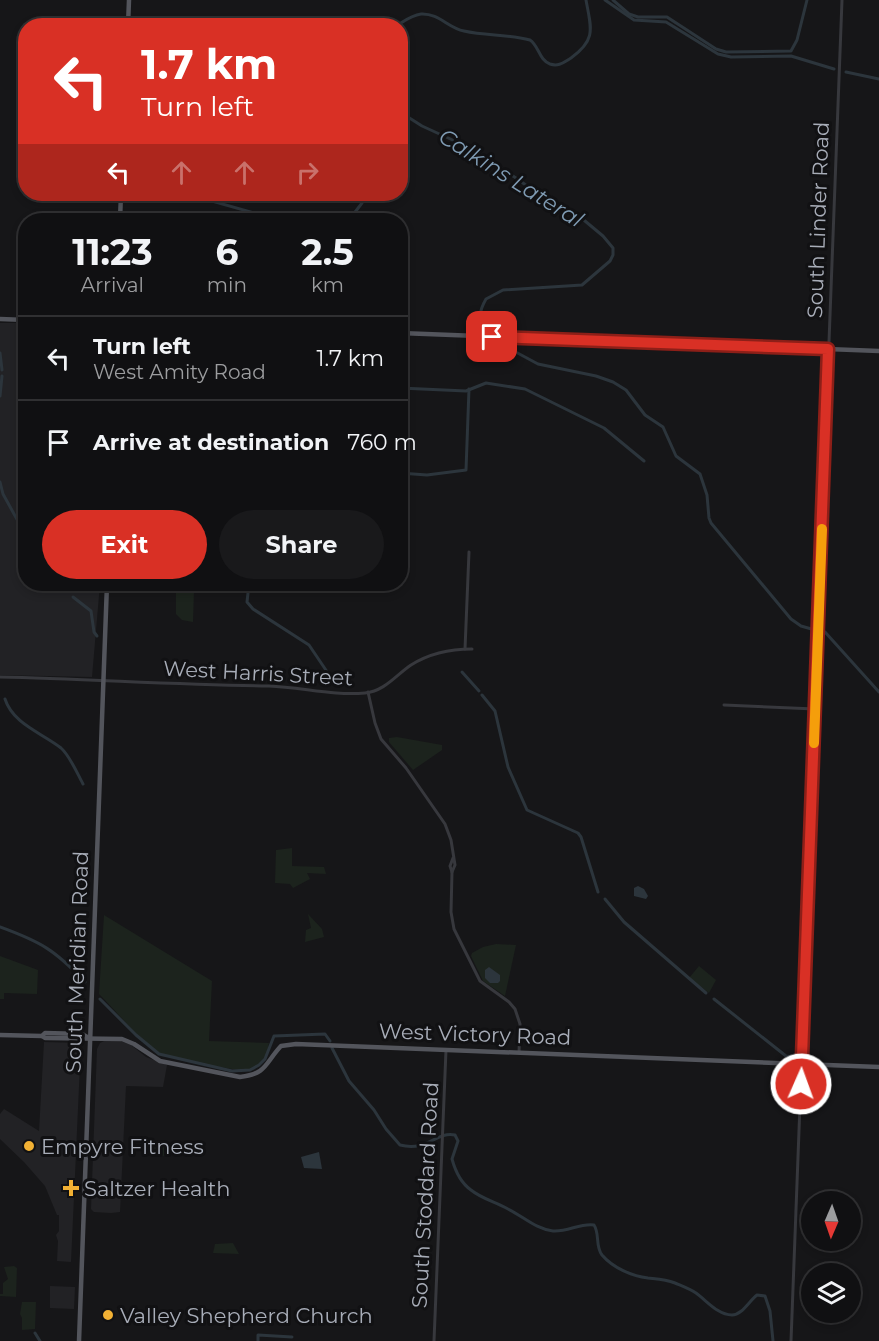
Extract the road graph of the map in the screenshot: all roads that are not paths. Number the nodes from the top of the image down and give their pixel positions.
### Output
1 (129, 0) edge
2 (842, 0) edge
3 (128, 18) edge
4 (0, 320) edge
5 (18, 320) edge
6 (408, 333) edge
7 (828, 349) junction
8 (879, 351) edge
9 (469, 552) dead end
10 (107, 591) edge
11 (465, 649) junction
12 (472, 649) dead end
13 (0, 677) edge
14 (104, 679) junction
15 (368, 692) junction
16 (724, 705) dead end
17 (815, 709) junction
18 (0, 1035) edge
19 (89, 1037) junction
20 (446, 1050) junction
21 (519, 1053) junction
22 (802, 1064) junction
23 (879, 1067) edge
24 (79, 1341) edge
25 (434, 1341) edge
26 (791, 1341) edge

1 - 3 main road
2 - 7 street, South Linder Road
4 - 5 main road
6 - 7 main road
7 - 8 main road
7 - 17 street, South Linder Road
9 - 11 street
10 - 14 main road, South Meridian Road
11 - 12 street, West Harris Street
11 - 15 street, West Harris Street
13 - 14 street, West Harris Street
14 - 15 street, West Harris Street
14 - 19 main road, South Meridian Road
15 - 21 street
16 - 17 street
17 - 22 street, South Linder Road
18 - 19 main road, West Victory Road
19 - 20 main road, West Victory Road
19 - 24 main road, South Meridian Road
20 - 21 main road, West Victory Road
20 - 25 street, South Stoddard Road
21 - 22 main road, West Victory Road
22 - 23 main road, West Victory Road
22 - 26 street, South Linder Road

